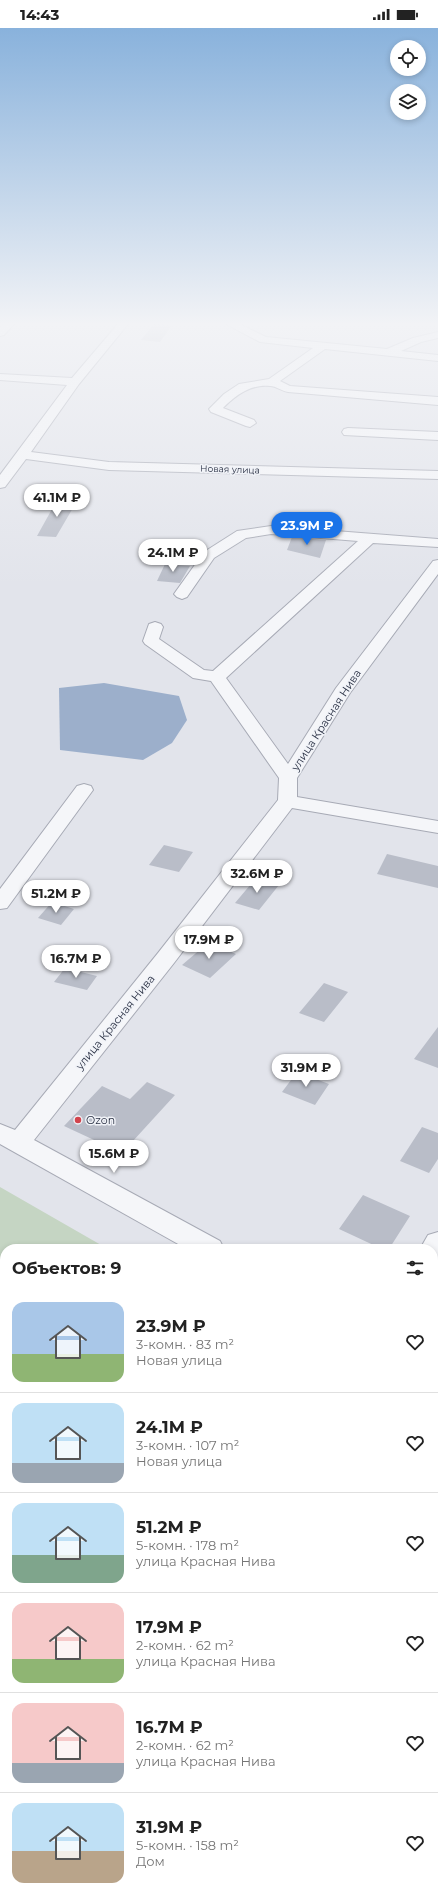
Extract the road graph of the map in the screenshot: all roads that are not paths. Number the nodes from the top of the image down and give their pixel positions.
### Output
1 (54, 411) edge
2 (221, 411) edge
3 (250, 423) dead end
4 (348, 432) dead end
5 (438, 436) edge
6 (23, 455) junction
7 (438, 475) edge
8 (0, 484) edge
9 (370, 538) junction
10 (438, 543) edge
11 (438, 564) edge
12 (182, 594) dead end
13 (156, 628) dead end
14 (217, 677) junction
15 (288, 778) junction
16 (84, 790) dead end
17 (287, 801) junction
18 (438, 827) edge
19 (0, 903) edge
20 (9, 1138) edge
21 (201, 1244) edge

1 - 6 street
2 - 3 street
4 - 5 street
6 - 7 street, Новая улица
6 - 8 street
9 - 10 street
9 - 12 street
9 - 14 street
11 - 15 street, улица Красная Нива
13 - 14 street
14 - 15 street
15 - 17 street, улица Красная Нива
16 - 19 street
17 - 18 street
17 - 20 street, улица Красная Нива
20 - 21 street

